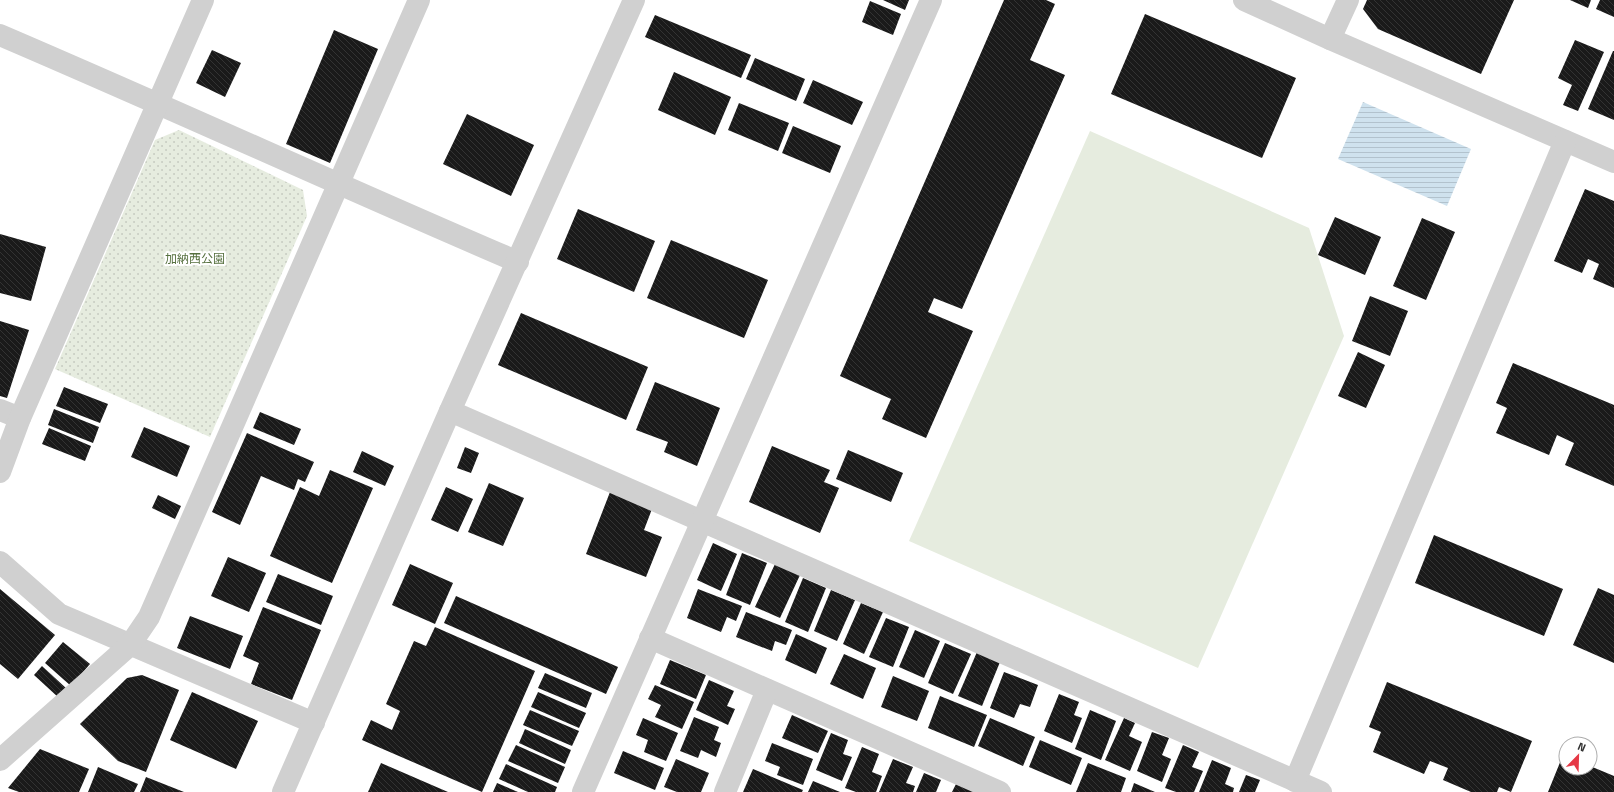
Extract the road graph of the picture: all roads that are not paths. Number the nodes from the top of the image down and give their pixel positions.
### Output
1 (203, 0) edge
2 (419, 0) edge
3 (634, 0) edge
4 (931, 0) edge
5 (1244, 0) edge
6 (1348, 0) edge
7 (0, 35) edge
8 (1330, 39) junction
9 (159, 103) junction
10 (1565, 141) junction
11 (1614, 162) edge
12 (337, 184) junction
13 (518, 262) junction
14 (450, 411) junction
15 (10, 414) edge
16 (0, 472) edge
17 (701, 520) junction
18 (0, 562) edge
19 (650, 638) junction
20 (130, 645) junction
21 (767, 690) junction
22 (314, 723) junction
23 (0, 760) edge
24 (1295, 781) junction
25 (283, 792) edge
26 (583, 792) edge
27 (725, 792) edge
28 (1000, 792) edge
29 (1321, 792) edge

1 - 9 street
2 - 12 street
3 - 13 street
4 - 17 street
5 - 8 street
6 - 8 street
7 - 9 street
8 - 10 street
9 - 12 street
9 - 15 street
10 - 11 street
10 - 24 street
12 - 13 street
12 - 20 street
13 - 14 street
14 - 17 street
14 - 22 street
15 - 16 street
17 - 19 street
17 - 24 street
18 - 20 street
19 - 21 street
19 - 26 street
20 - 22 street
20 - 23 street
21 - 27 street
21 - 28 street
22 - 25 street
24 - 29 street

